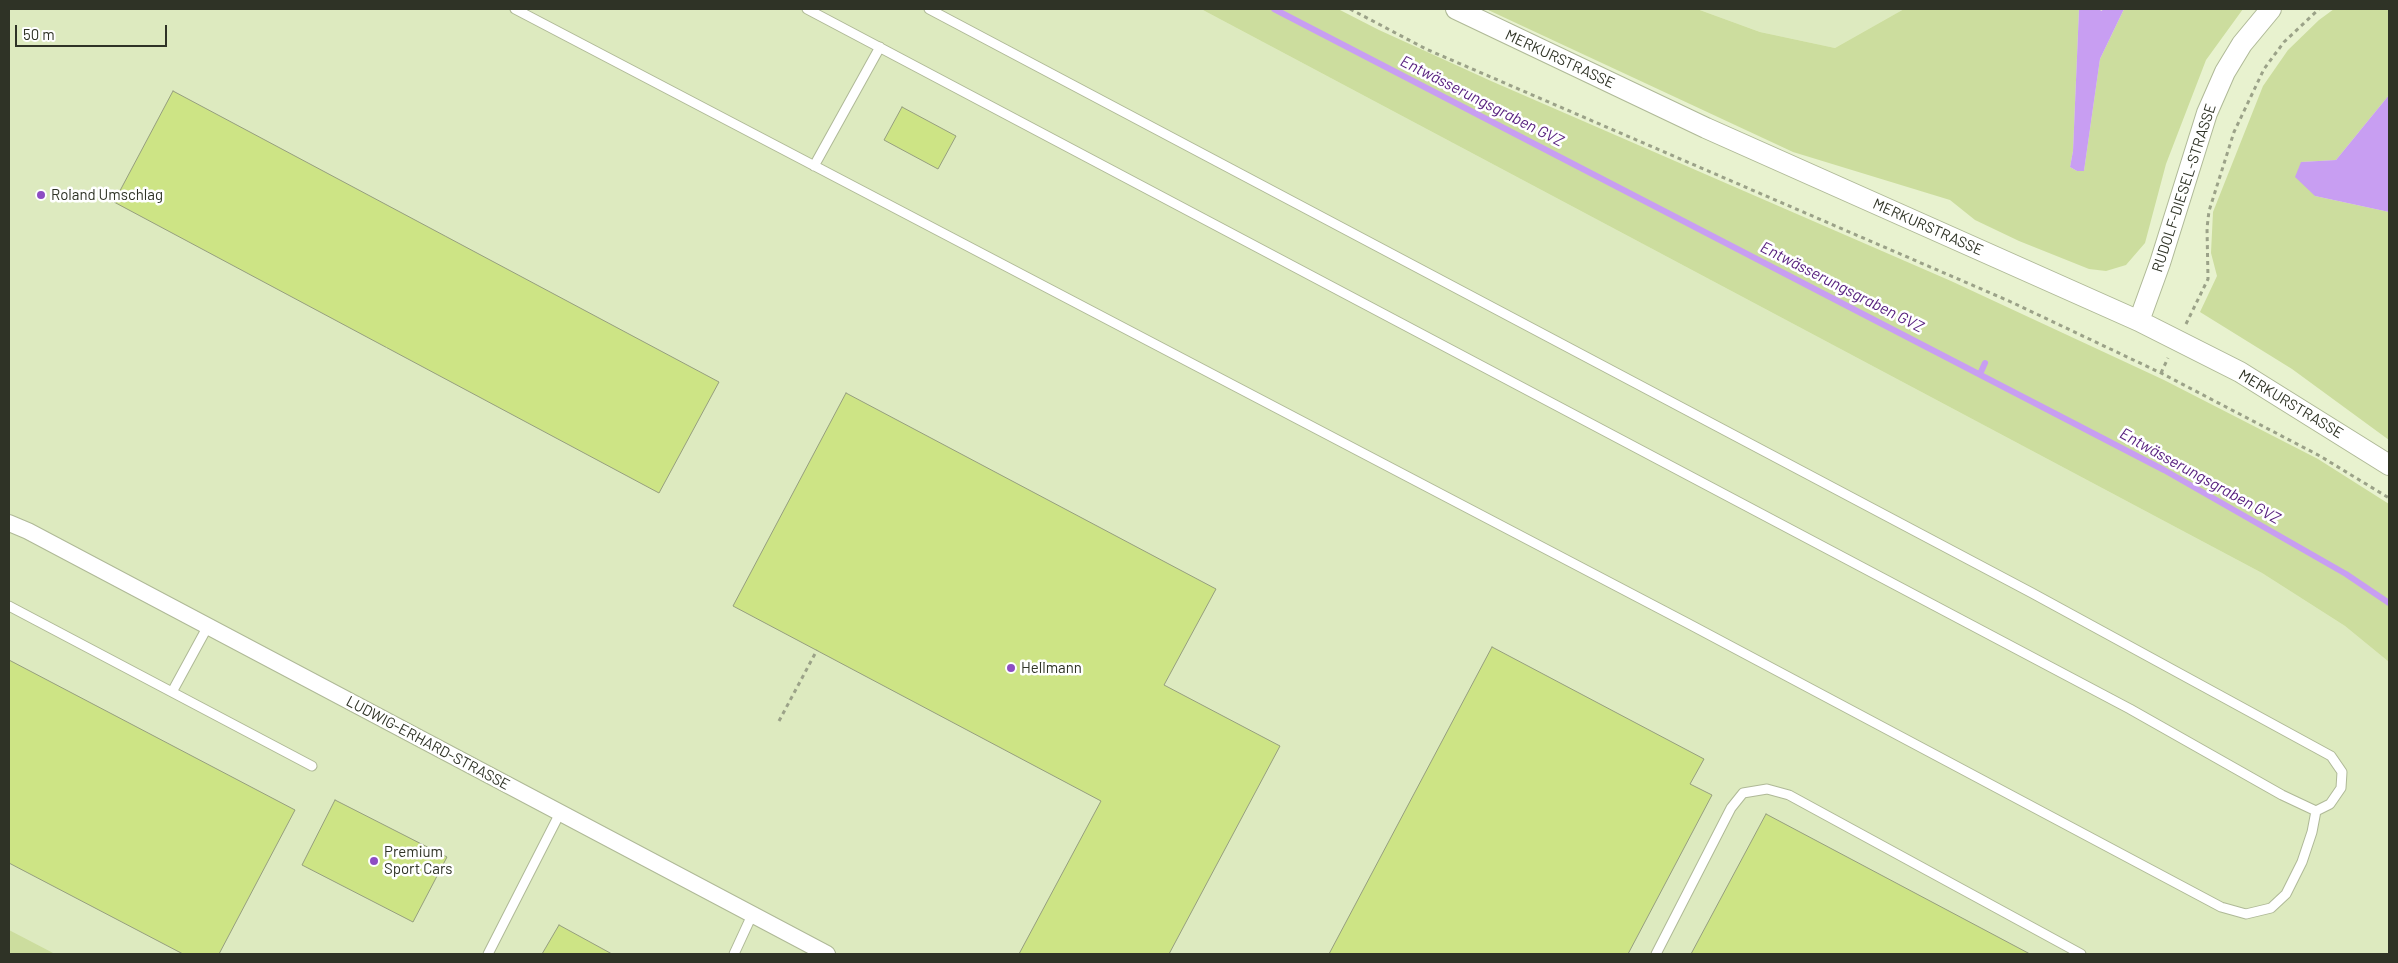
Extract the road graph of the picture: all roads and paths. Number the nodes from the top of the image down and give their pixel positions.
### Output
1 (515, 9) edge
2 (807, 9) edge
3 (929, 9) edge
4 (1350, 9) edge
5 (1456, 9) edge
6 (2271, 9) edge
7 (2319, 9) edge
8 (880, 47) junction
9 (814, 166) junction
10 (2139, 321) junction
11 (2177, 341) junction
12 (2161, 373) junction
13 (2389, 465) edge
14 (2389, 498) edge
15 (9, 518) edge
16 (9, 523) edge
17 (28, 531) junction
18 (9, 606) edge
19 (208, 626) junction
20 (816, 650) dead end
21 (172, 692) junction
22 (779, 721) dead end
23 (312, 766) dead end
24 (2316, 812) junction
25 (560, 813) junction
26 (752, 915) junction
27 (2065, 950) edge
28 (488, 954) edge
29 (734, 954) edge
30 (827, 954) edge
31 (1656, 954) edge
32 (2081, 954) edge

1 - 9 lane
2 - 8 lane
3 - 24 lane
4 - 12 path
5 - 10 street, MERKURSTRASSE
6 - 10 street, RUDOLF-DIESEL-STRASSE
7 - 11 path
8 - 9 lane
8 - 24 lane
9 - 24 lane
10 - 11 street, MERKURSTRASSE
11 - 12 path
11 - 13 street, MERKURSTRASSE
12 - 14 path
15 - 17 street, LUDWIG-ERHARD-STRASSE
16 - 17 street, LUDWIG-ERHARD-STRASSE
17 - 19 street, LUDWIG-ERHARD-STRASSE
18 - 21 lane
19 - 21 lane
19 - 25 street, LUDWIG-ERHARD-STRASSE
20 - 22 path
21 - 23 lane
25 - 26 street, LUDWIG-ERHARD-STRASSE
25 - 28 lane
26 - 29 lane
26 - 30 street, LUDWIG-ERHARD-STRASSE
27 - 31 lane
27 - 32 lane

